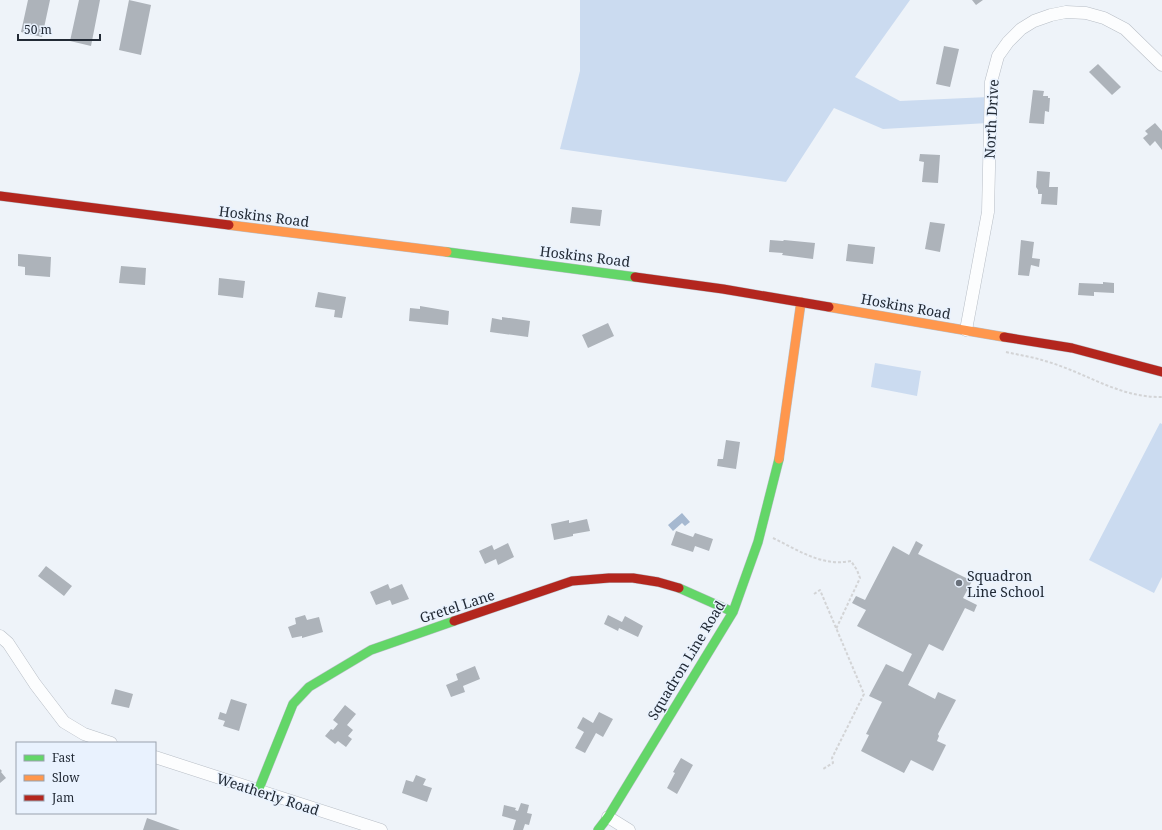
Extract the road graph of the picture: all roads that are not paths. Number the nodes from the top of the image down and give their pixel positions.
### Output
1 (1162, 65) edge
2 (0, 196) edge
3 (801, 302) junction
4 (966, 330) junction
5 (1162, 372) edge
6 (733, 612) junction
7 (0, 636) edge
8 (108, 742) edge
9 (156, 757) edge
10 (258, 791) junction
11 (608, 817) junction
12 (381, 830) edge
13 (598, 830) edge
14 (629, 830) edge

1 - 4 street, North Drive
2 - 3 street, Hoskins Road
3 - 4 street, Hoskins Road
3 - 6 street, Squadron Line Road
4 - 5 street, Hoskins Road
6 - 10 street, Gretel Lane
6 - 11 street, Squadron Line Road
7 - 8 street
9 - 10 street, Weatherly Road
10 - 12 street, Weatherly Road
11 - 13 street, Squadron Line Road
11 - 14 street

